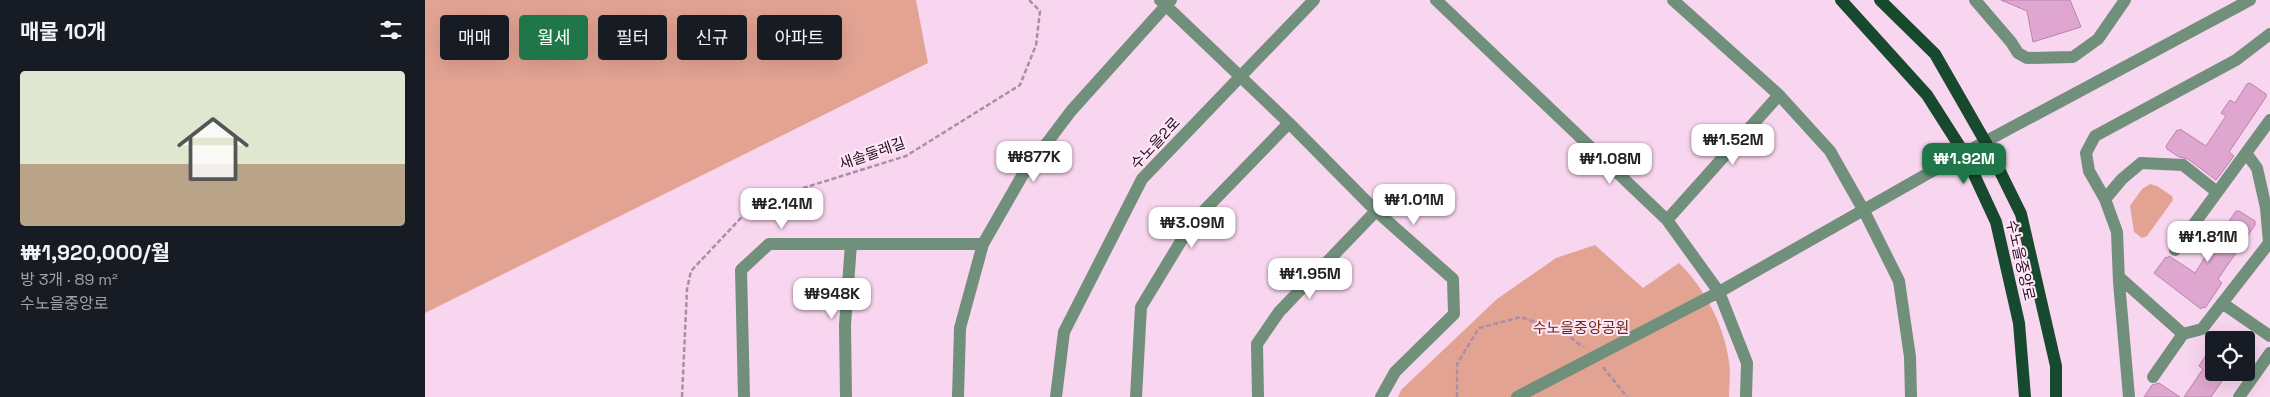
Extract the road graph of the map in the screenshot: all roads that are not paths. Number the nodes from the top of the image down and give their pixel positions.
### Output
1 (1314, 0) edge
2 (1436, 0) edge
3 (1673, 0) edge
4 (1841, 0) edge
5 (1880, 0) edge
6 (1975, 0) edge
7 (2124, 0) edge
8 (2250, 0) edge
9 (1166, 2) edge
10 (2270, 34) edge
11 (1240, 78) junction
12 (1779, 95) junction
13 (2270, 120) edge
14 (1289, 123) junction
15 (1986, 143) junction
16 (2246, 153) junction
17 (1964, 154) junction
18 (2217, 192) junction
19 (2105, 199) junction
20 (1376, 211) junction
21 (1865, 211) junction
22 (1667, 220) junction
23 (851, 244) junction
24 (983, 244) junction
25 (2175, 250) dead end
26 (2119, 276) junction
27 (1719, 292) junction
28 (2222, 303) junction
29 (2183, 334) junction
30 (2270, 336) edge
31 (2270, 353) edge
32 (2153, 377) dead end
33 (744, 397) edge
34 (846, 397) edge
35 (958, 397) edge
36 (1056, 397) edge
37 (1136, 397) edge
38 (1258, 397) edge
39 (1381, 397) edge
40 (1517, 397) edge
41 (1746, 397) edge
42 (1911, 397) edge
43 (2025, 397) edge
44 (2056, 397) edge
45 (2129, 397) edge
46 (2239, 397) edge

1 - 11 street, 수노을2로
2 - 22 street
3 - 12 street
4 - 17 main road, 수노을중앙로
5 - 15 main road, 수노을중앙로
6 - 7 street
8 - 15 street
9 - 11 street
9 - 24 street
10 - 19 street
11 - 14 street
11 - 36 street, 수노을2로
12 - 21 street
12 - 22 street
13 - 16 street
14 - 20 street
14 - 37 street
15 - 17 street
15 - 44 main road, 수노을중앙로
16 - 18 street
16 - 28 street
17 - 21 street
17 - 43 main road, 수노을중앙로
18 - 19 street
18 - 25 street
19 - 26 street
20 - 38 street
20 - 39 street
21 - 27 street
21 - 42 street
22 - 27 street
23 - 24 street
23 - 33 street
23 - 34 street
24 - 35 street
26 - 29 street
26 - 45 street
27 - 40 street
27 - 41 street
28 - 29 street
28 - 30 street
29 - 32 street
31 - 46 street

